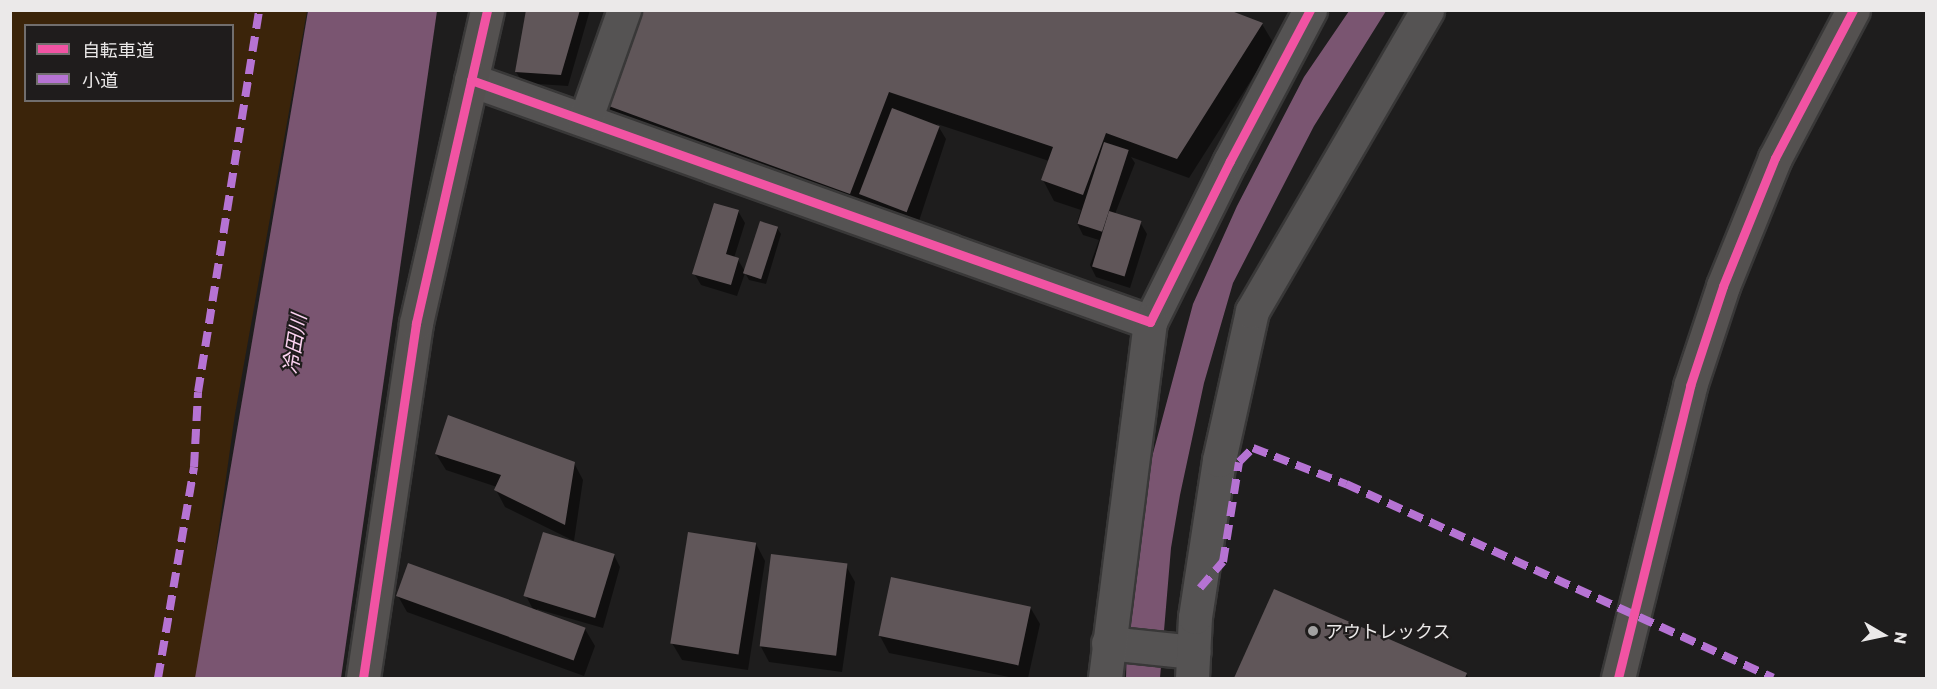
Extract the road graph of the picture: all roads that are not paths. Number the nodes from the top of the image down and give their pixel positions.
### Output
1 (487, 10) edge
2 (624, 10) edge
3 (1427, 10) edge
4 (1853, 10) edge
5 (1308, 11) edge
6 (471, 80) junction
7 (585, 120) junction
8 (1150, 322) junction
9 (1108, 643) junction
10 (1193, 665) edge
11 (363, 678) edge
12 (1105, 678) edge
13 (1617, 678) edge

1 - 6 street
2 - 7 street
3 - 10 street
4 - 13 street
5 - 8 street
6 - 7 street
6 - 11 street
7 - 8 street
8 - 9 street
9 - 10 street
9 - 12 street

